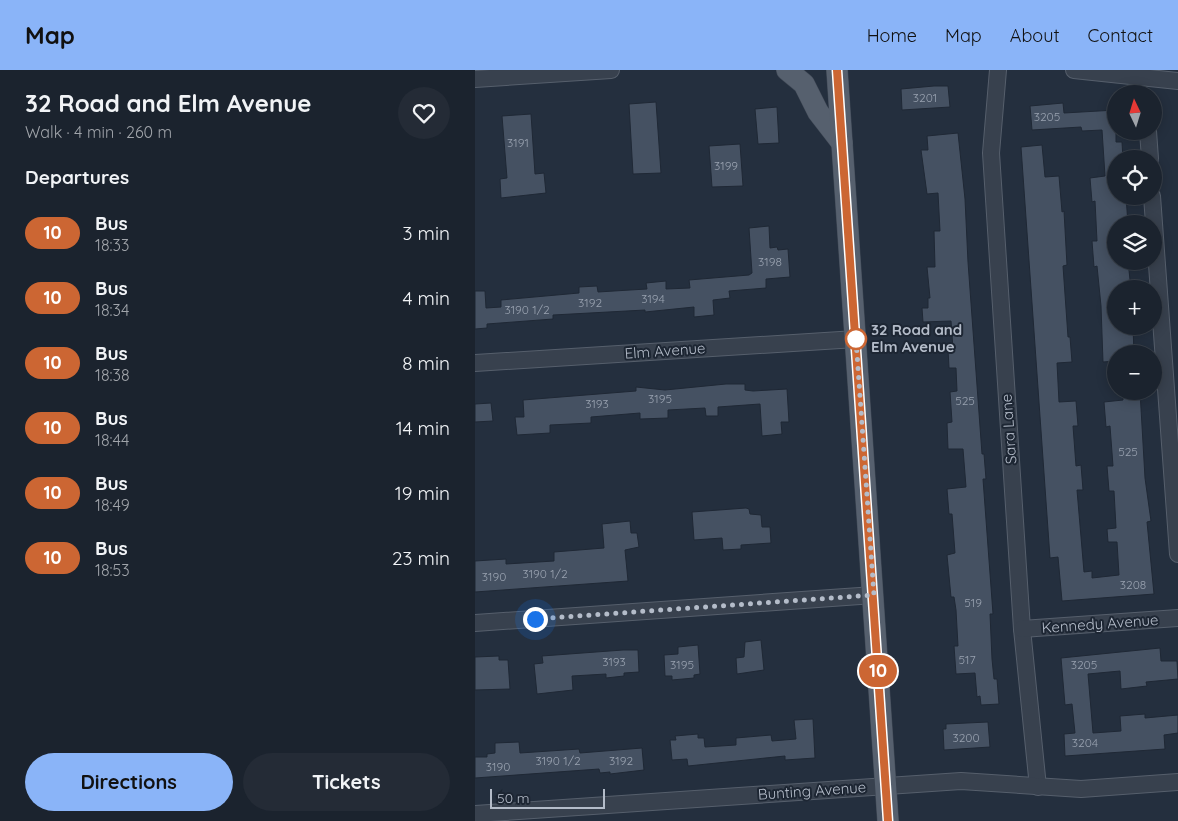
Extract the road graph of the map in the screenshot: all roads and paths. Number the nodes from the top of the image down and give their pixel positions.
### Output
1 (611, 70) edge
2 (787, 70) edge
3 (837, 70) edge
4 (998, 70) edge
5 (1074, 70) edge
6 (475, 79) edge
7 (1178, 80) edge
8 (1146, 81) edge
9 (842, 142) junction
10 (1153, 205) edge
11 (856, 339) junction
12 (475, 363) edge
13 (1178, 554) edge
14 (874, 595) junction
15 (1178, 618) edge
16 (475, 623) edge
17 (1022, 629) junction
18 (1178, 782) edge
19 (885, 785) junction
20 (1038, 787) junction
21 (475, 814) edge
22 (888, 821) edge

1 - 6 street
2 - 9 main road
3 - 9 main road
4 - 17 street, Sara Lane
5 - 8 street
7 - 8 street
9 - 11 main road
10 - 13 street
11 - 12 street, Elm Avenue
11 - 14 main road
14 - 16 street
14 - 19 main road
15 - 17 street, Kennedy Avenue
17 - 20 street, Sara Lane
18 - 20 street, Bunting Avenue
19 - 20 street, Bunting Avenue
19 - 21 street, Bunting Avenue
19 - 22 main road

